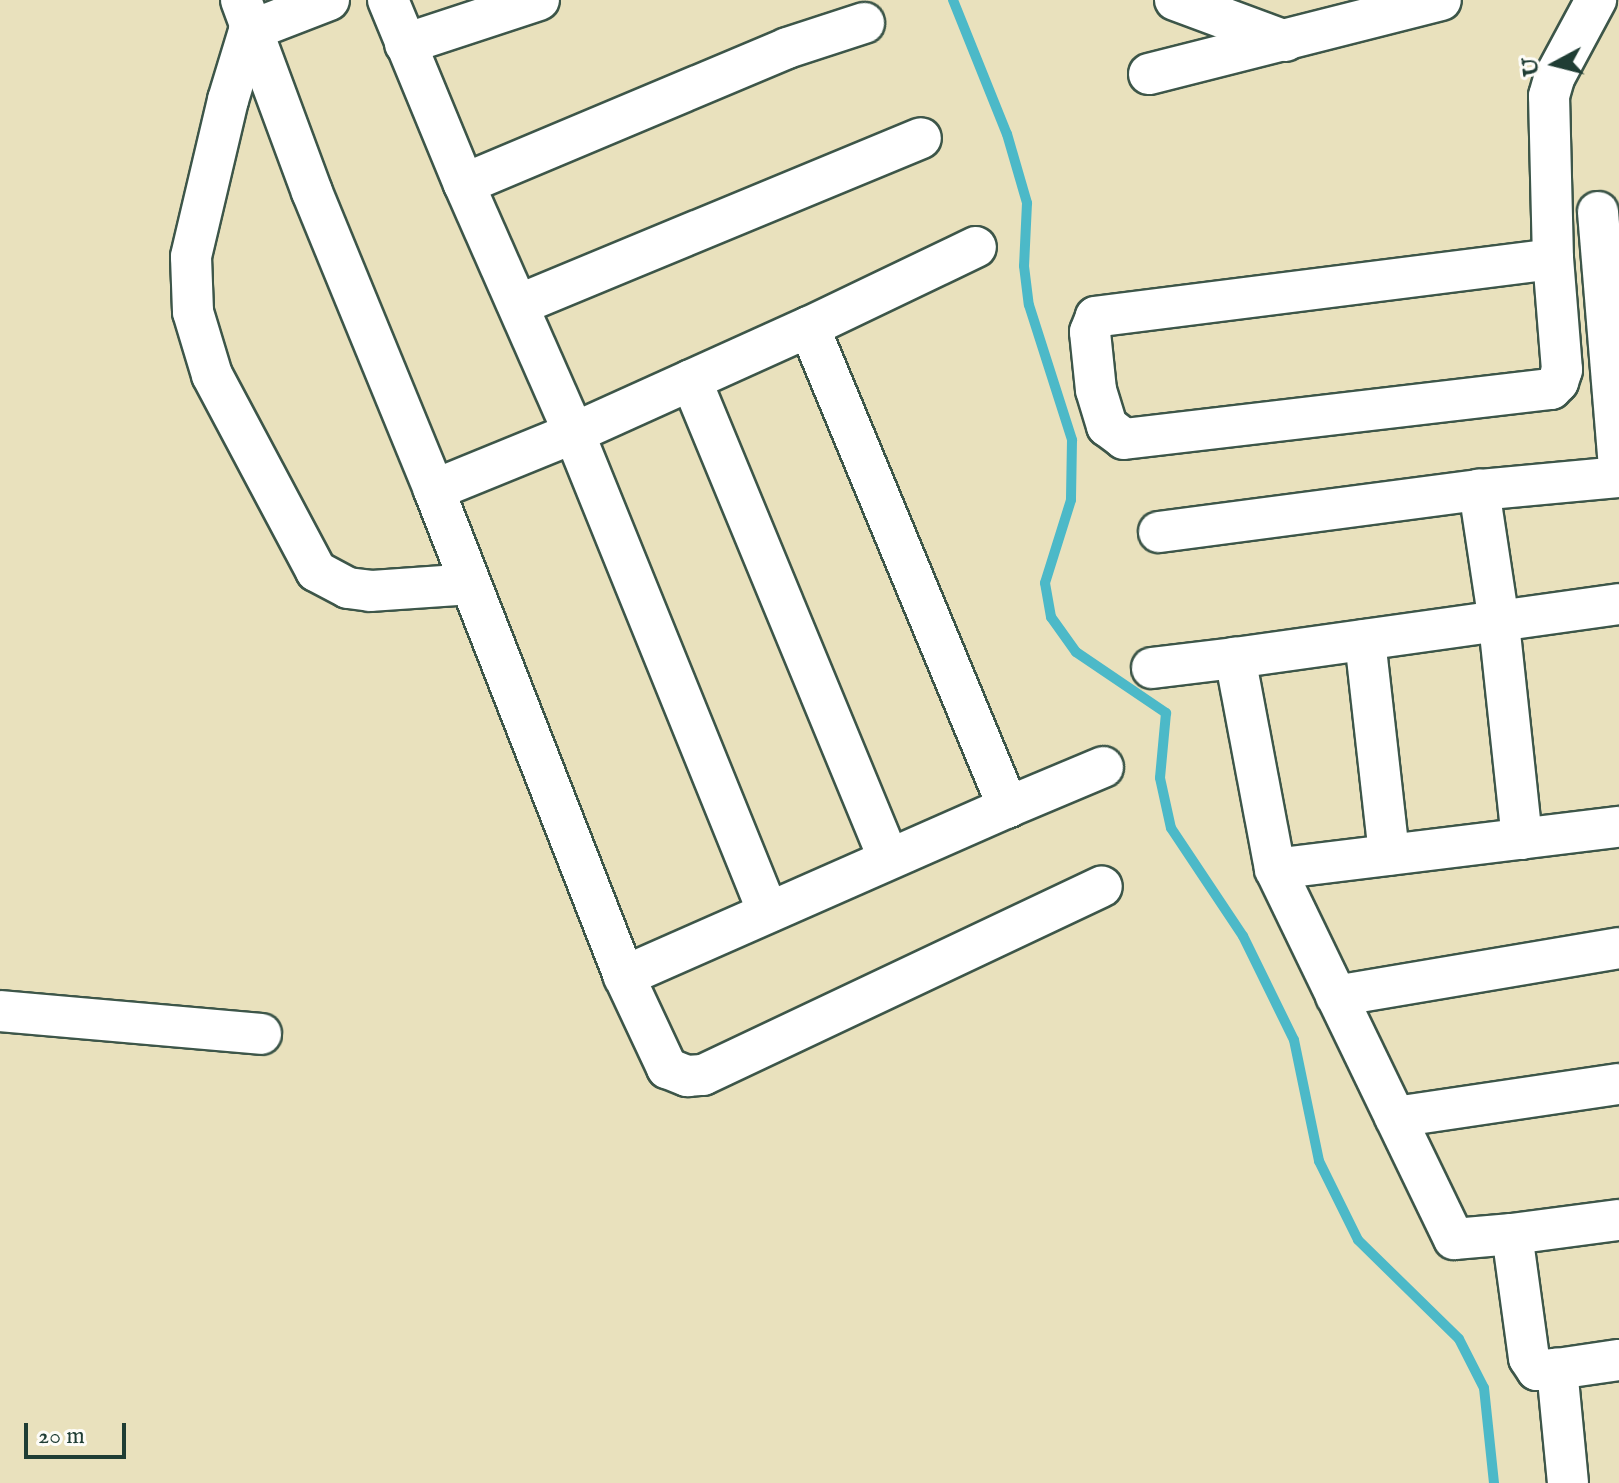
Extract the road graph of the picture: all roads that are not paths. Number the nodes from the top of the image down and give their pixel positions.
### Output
1 (329, 0) edge
2 (388, 0) edge
3 (539, 0) edge
4 (1175, 0) edge
5 (1441, 0) edge
6 (1596, 0) edge
7 (245, 15) edge
8 (864, 23) dead end
9 (1286, 41) junction
10 (405, 44) junction
11 (1149, 74) dead end
12 (921, 138) dead end
13 (464, 184) junction
14 (1598, 212) dead end
15 (976, 247) dead end
16 (1553, 259) junction
17 (518, 305) junction
18 (809, 327) junction
19 (691, 380) junction
20 (574, 433) junction
21 (1619, 470) edge
22 (1619, 477) edge
23 (434, 490) junction
24 (1479, 490) junction
25 (1159, 532) dead end
26 (470, 584) junction
27 (1619, 604) edge
28 (1499, 622) junction
29 (1365, 640) junction
30 (1235, 658) junction
31 (1152, 668) dead end
32 (1103, 767) dead end
33 (1008, 807) junction
34 (1619, 827) edge
35 (1522, 839) junction
36 (1389, 855) junction
37 (888, 857) junction
38 (1275, 869) junction
39 (1102, 886) dead end
40 (768, 912) junction
41 (1619, 948) edge
42 (624, 976) junction
43 (1336, 996) junction
44 (0, 1011) edge
45 (261, 1034) dead end
46 (1619, 1084) edge
47 (1395, 1117) junction
48 (1619, 1220) edge
49 (1512, 1234) junction
50 (1619, 1360) edge
51 (1557, 1369) junction
52 (1568, 1483) edge

1 - 7 street
2 - 10 street
3 - 10 street
4 - 9 street
5 - 9 street
6 - 16 street
7 - 23 street
7 - 26 street
8 - 13 street
9 - 11 street
10 - 13 street
12 - 17 street
13 - 17 street
14 - 21 street
15 - 18 street
16 - 16 street
17 - 20 street
18 - 19 street
18 - 33 street
19 - 20 street
19 - 37 street
20 - 23 street
20 - 40 street
22 - 24 street
23 - 26 street
24 - 25 street
24 - 28 street
26 - 42 street
27 - 28 street
28 - 29 street
28 - 35 street
29 - 30 street
29 - 36 street
30 - 31 street
30 - 38 street
32 - 33 street
33 - 37 street
34 - 35 street
35 - 36 street
36 - 38 street
37 - 40 street
38 - 43 street
39 - 42 street
40 - 42 street
41 - 43 street
43 - 47 street
44 - 45 street
46 - 47 street
47 - 49 street
48 - 49 street
49 - 51 street
50 - 51 street
51 - 52 street

